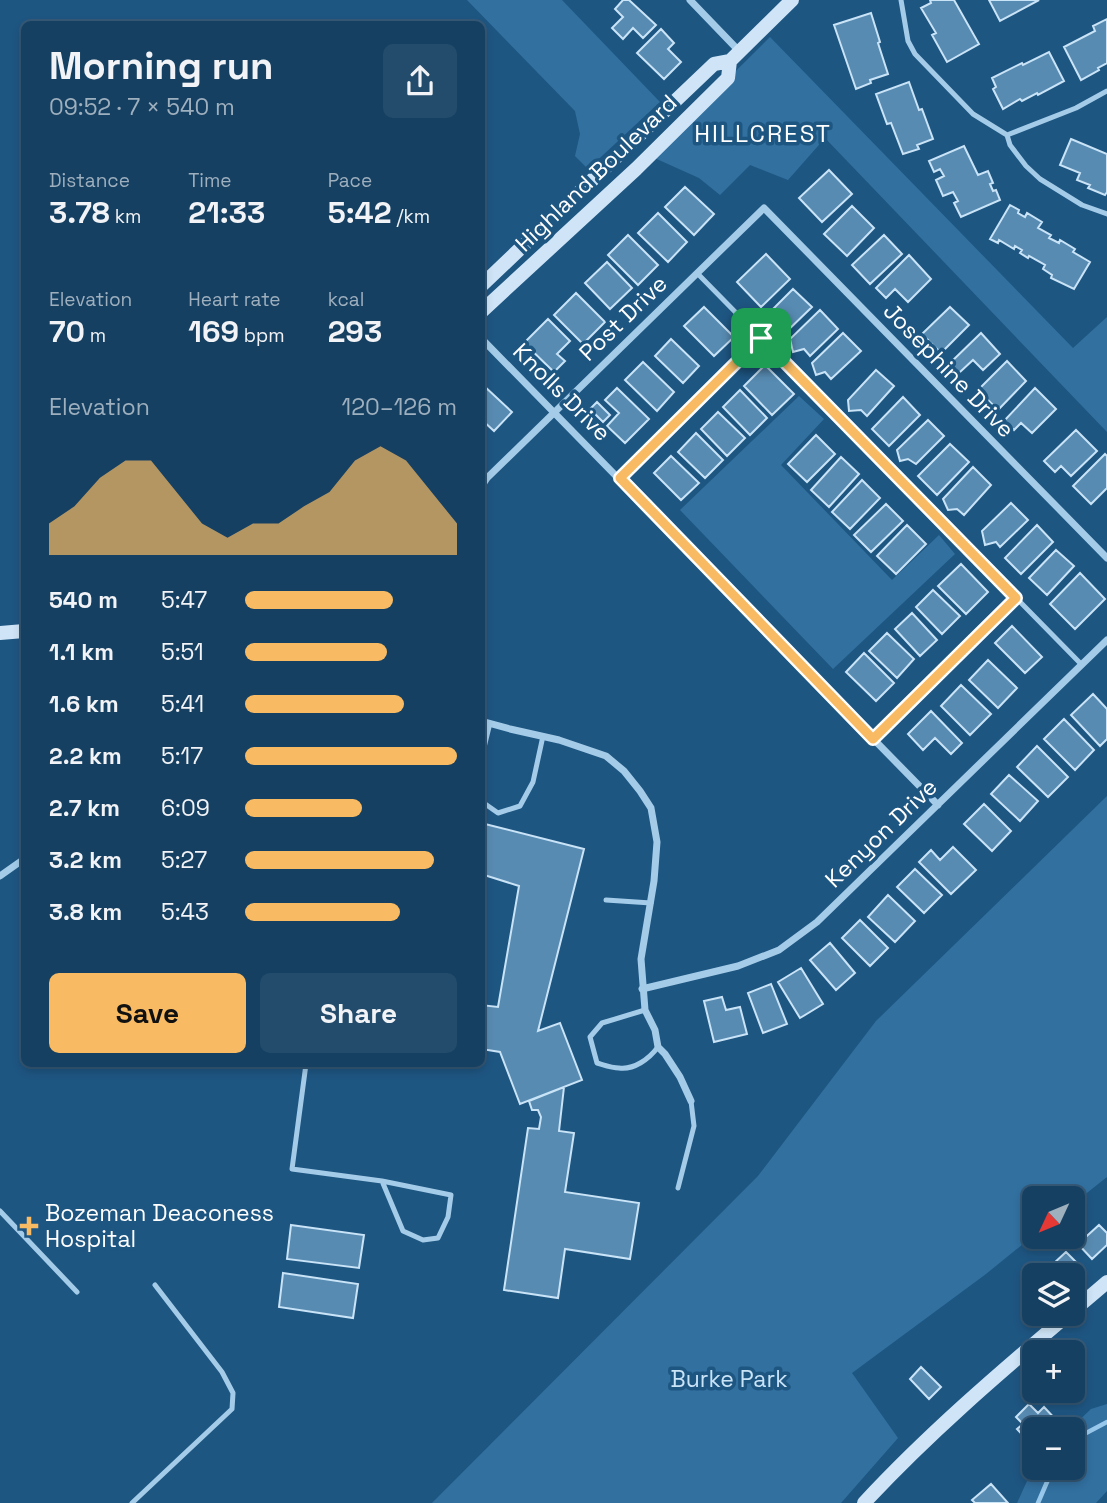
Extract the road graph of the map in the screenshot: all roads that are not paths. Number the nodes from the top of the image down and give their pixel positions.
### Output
1 (690, 0) edge
2 (792, 0) edge
3 (901, 0) edge
4 (735, 56) junction
5 (1107, 91) edge
6 (1007, 135) junction
7 (764, 208) joint
8 (1107, 214) edge
9 (697, 273) junction
10 (485, 282) edge
11 (485, 308) edge
12 (761, 338) junction
13 (485, 342) edge
14 (555, 412) junction
15 (620, 478) junction
16 (485, 481) edge
17 (1107, 558) edge
18 (1016, 598) junction
19 (21, 631) edge
20 (0, 633) edge
21 (1107, 640) edge
22 (1082, 665) junction
23 (485, 722) edge
24 (543, 736) junction
25 (873, 739) junction
26 (485, 804) edge
27 (937, 805) junction
28 (21, 861) edge
29 (0, 876) edge
30 (606, 900) dead end
31 (650, 903) junction
32 (642, 989) junction
33 (645, 1010) junction
34 (658, 1047) junction
35 (306, 1067) edge
36 (691, 1101) joint
37 (382, 1181) junction
38 (678, 1188) dead end
39 (0, 1211) edge
40 (1107, 1282) edge
41 (155, 1285) dead end
42 (77, 1292) dead end
43 (1085, 1301) edge
44 (1055, 1326) edge
45 (132, 1503) edge
46 (864, 1503) edge

1 - 4 street
2 - 4 main road, Highland Boulevard
3 - 6 lane
4 - 10 main road, Highland Boulevard
4 - 11 main road, Highland Boulevard
5 - 6 lane
6 - 8 lane
7 - 9 street, Post Drive
7 - 17 street, Josephine Drive
9 - 12 lane
9 - 14 street, Post Drive
12 - 15 lane
12 - 18 lane
13 - 14 street, Knolls Drive
14 - 15 street, Knolls Drive
14 - 16 street, Post Drive
15 - 25 street, Knolls Drive
18 - 22 lane
18 - 25 lane
19 - 20 main road
21 - 22 street, Kenyon Drive
22 - 27 street, Kenyon Drive
23 - 24 street
24 - 26 lane
24 - 31 street
25 - 27 street, Knolls Drive
27 - 32 street, Kenyon Drive
28 - 29 street
30 - 31 lane
31 - 32 street
32 - 33 street
33 - 34 street
33 - 34 lane
34 - 36 street
35 - 37 lane
36 - 38 lane
37 - 37 lane
39 - 42 lane
40 - 43 main road
41 - 45 lane
44 - 46 main road

